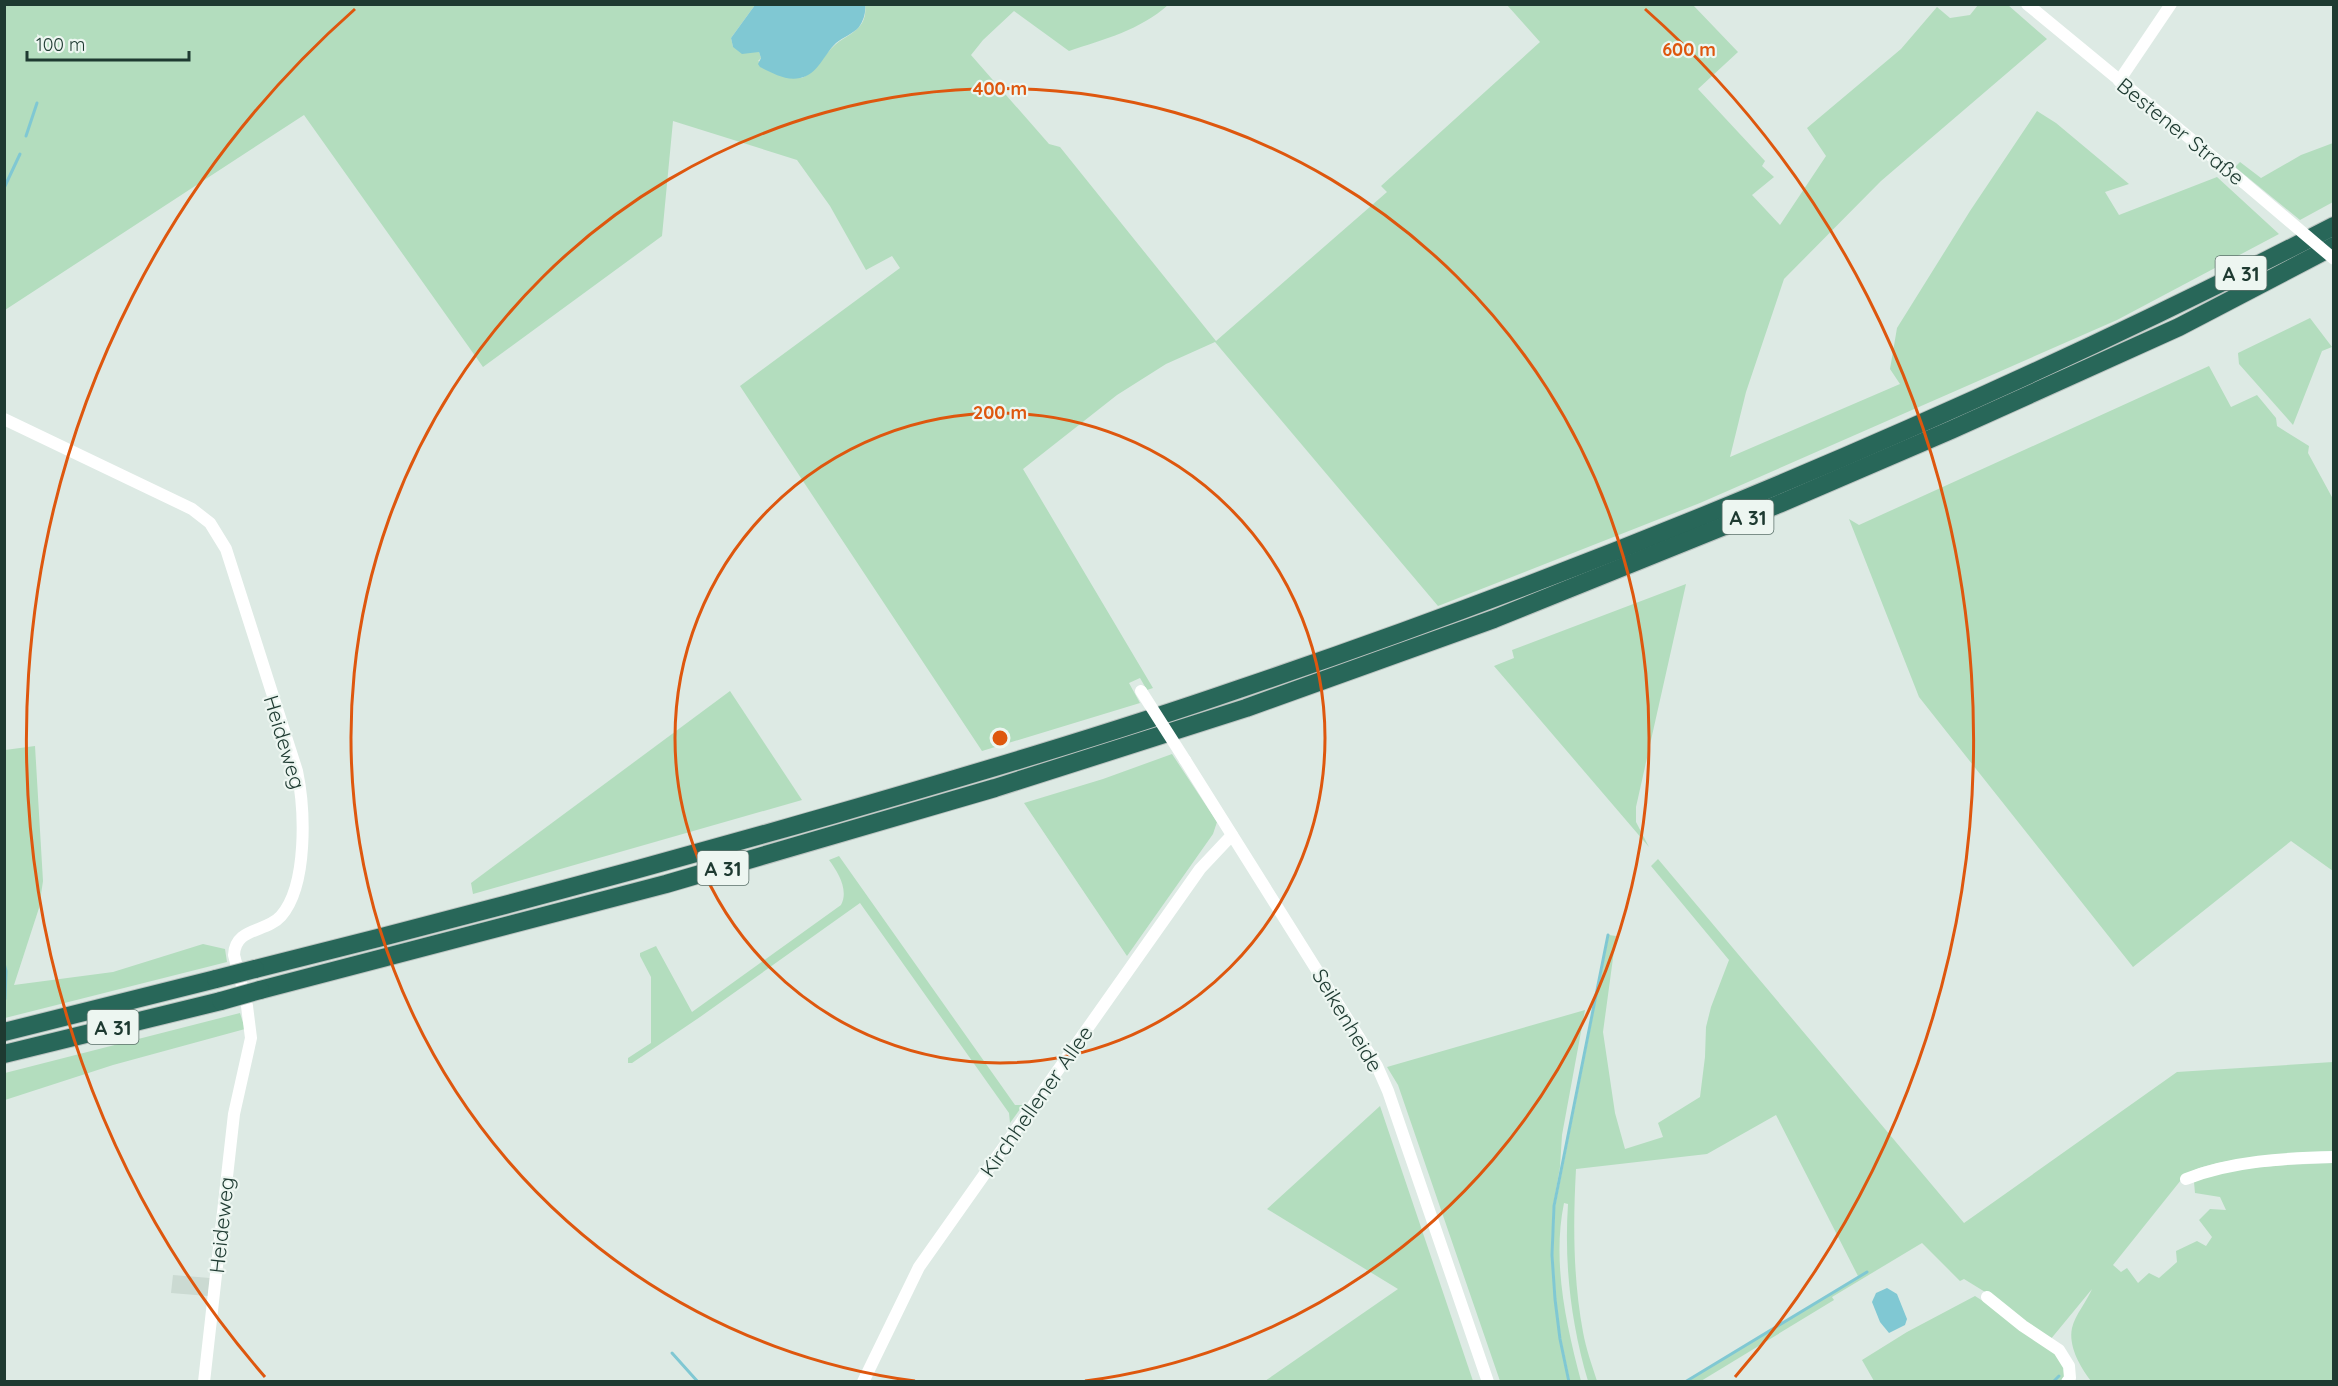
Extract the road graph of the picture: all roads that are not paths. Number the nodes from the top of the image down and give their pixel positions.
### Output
1 (2026, 4) edge
2 (2170, 4) edge
3 (2119, 81) junction
4 (2334, 226) edge
5 (2334, 246) edge
6 (2334, 259) edge
7 (4, 418) edge
8 (1142, 691) dead end
9 (1232, 836) junction
10 (4, 1032) edge
11 (4, 1054) edge
12 (2334, 1157) edge
13 (2186, 1179) dead end
14 (1987, 1297) dead end
15 (2069, 1380) edge
16 (204, 1382) edge
17 (863, 1382) edge
18 (1488, 1382) edge

1 - 3 street, Bestener Straße
2 - 3 street
3 - 6 street, Bestener Straße, bridge
4 - 10 highway, A 31, bridge
5 - 11 highway, A 31, bridge
7 - 16 street, Heideweg
8 - 9 street, Seikenheide, bridge
9 - 17 street, Kirchhellener Allee
9 - 18 street, Seikenheide
12 - 13 street
14 - 15 street

